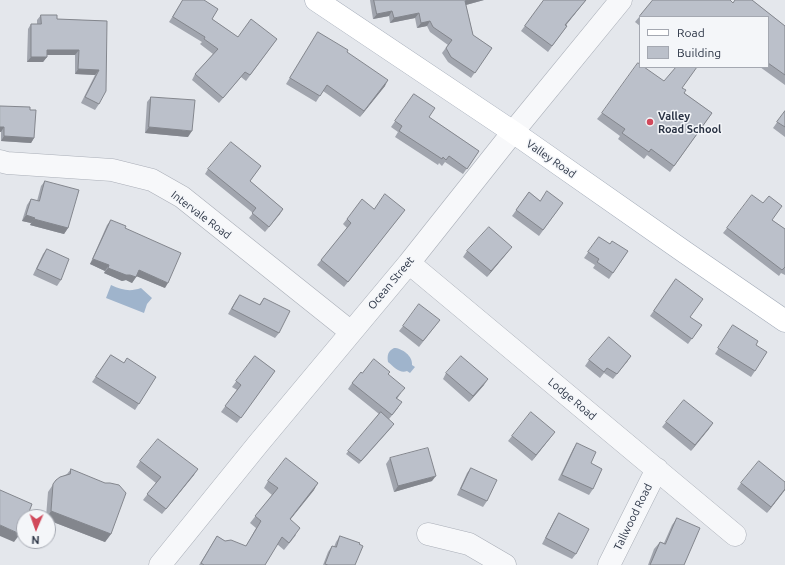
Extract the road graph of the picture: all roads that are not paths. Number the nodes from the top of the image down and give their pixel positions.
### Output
1 (316, 0) edge
2 (621, 0) edge
3 (513, 132) junction
4 (0, 161) edge
5 (409, 263) junction
6 (785, 321) edge
7 (351, 332) junction
8 (657, 469) junction
9 (428, 534) dead end
10 (735, 535) dead end
11 (160, 565) edge
12 (505, 565) edge
13 (610, 565) edge

1 - 3 main road, Valley Road
2 - 3 street, Ocean Street
3 - 5 street, Ocean Street
3 - 6 main road, Valley Road
4 - 7 street, Intervale Road
5 - 7 street, Ocean Street
5 - 8 street, Lodge Road
7 - 11 street, Ocean Street
8 - 10 street, Lodge Road
8 - 13 street, Tallwood Road
9 - 12 street

